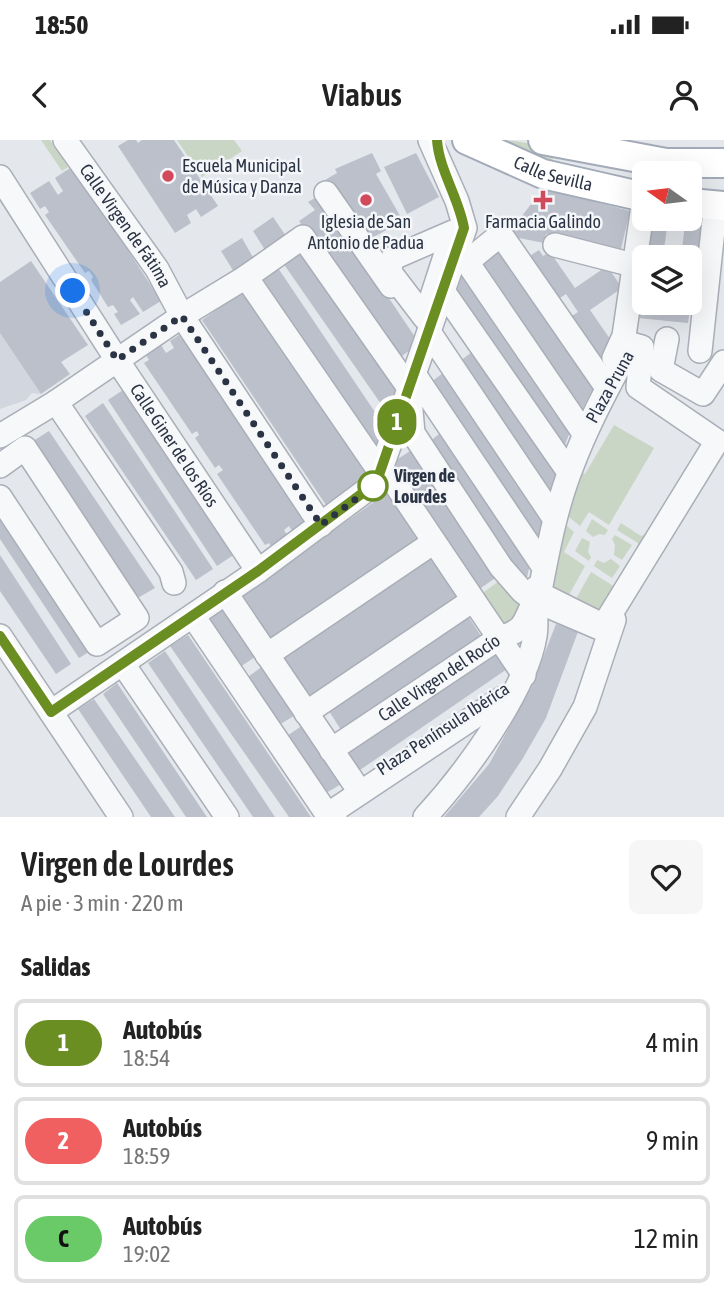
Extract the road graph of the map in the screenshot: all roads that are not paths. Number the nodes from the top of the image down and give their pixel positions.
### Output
1 (65, 140) edge
2 (467, 140) edge
3 (546, 141) edge
4 (436, 146) edge
5 (596, 150) junction
6 (724, 163) edge
7 (543, 174) junction
8 (0, 177) edge
9 (587, 184) junction
10 (326, 193) dead end
11 (632, 195) edge
12 (702, 208) edge
13 (702, 214) edge
14 (721, 216) edge
15 (555, 245) dead end
16 (460, 261) junction
17 (632, 264) edge
18 (246, 277) junction
19 (632, 279) edge
20 (443, 291) junction
21 (182, 316) junction
22 (427, 329) junction
23 (624, 336) junction
24 (667, 339) junction
25 (700, 351) junction
26 (117, 360) junction
27 (724, 361) edge
28 (411, 381) junction
29 (603, 382) junction
30 (56, 402) junction
31 (5, 428) edge
32 (581, 429) junction
33 (724, 443) edge
34 (0, 466) edge
35 (566, 468) junction
36 (380, 472) junction
37 (0, 497) edge
38 (552, 515) junction
39 (321, 525) junction
40 (434, 542) junction
41 (541, 563) junction
42 (258, 571) junction
43 (174, 583) dead end
44 (225, 593) junction
45 (538, 598) junction
46 (473, 600) junction
47 (193, 616) junction
48 (609, 632) junction
49 (0, 636) edge
50 (499, 638) junction
51 (267, 655) junction
52 (123, 664) junction
53 (524, 676) junction
54 (51, 712) junction
55 (306, 713) junction
56 (331, 750) junction
57 (356, 786) junction
58 (329, 815) edge
59 (121, 817) edge
60 (227, 817) edge
61 (411, 817) edge
62 (425, 817) edge
63 (518, 817) edge

1 - 21 street, Calle Virgen de Fátima
2 - 7 main road, Calle Sevilla
3 - 5 main road, Calle Sevilla
3 - 7 main road
4 - 16 street
5 - 6 main road, Calle Sevilla
5 - 9 main road
7 - 9 main road, Calle Sevilla
8 - 26 street, Calle Giner de los Ríos
9 - 11 main road, Calle Sevilla
10 - 22 street
12 - 14 main road
13 - 14 street
14 - 25 street
15 - 17 street
16 - 20 street
16 - 29 street
16 - 32 street
18 - 21 street
18 - 28 street
18 - 36 street
19 - 23 street
20 - 22 street
20 - 35 street
21 - 26 street
21 - 39 street, Calle Virgen de Fátima
22 - 28 street
22 - 38 street
23 - 24 street
23 - 29 street
24 - 25 street
24 - 27 street
25 - 27 street
26 - 30 street
26 - 42 street, Calle Giner de los Ríos
28 - 36 street
28 - 41 street
28 - 45 street
29 - 32 street
30 - 31 street
30 - 43 street
32 - 35 street
33 - 48 street
34 - 37 street
35 - 38 street
36 - 39 street
36 - 40 street
38 - 41 street
39 - 42 street
40 - 46 street
40 - 51 street
41 - 45 street
42 - 44 street
44 - 47 street
44 - 51 street
45 - 45 street, Plaza Pruna
45 - 48 street
45 - 50 street, Calle Virgen del Rocío
45 - 53 street
46 - 50 street
46 - 55 street
47 - 52 street
47 - 58 street
48 - 63 street
49 - 54 street
50 - 53 street
50 - 56 street, Calle Virgen del Rocío
51 - 55 street
52 - 54 street
52 - 60 street
53 - 57 street, Plaza Península Ibérica
53 - 62 street, Plaza Península Ibérica
54 - 59 street
55 - 56 street
56 - 57 street
57 - 58 street, Plaza Península Ibérica
58 - 61 street, Plaza Península Ibérica

